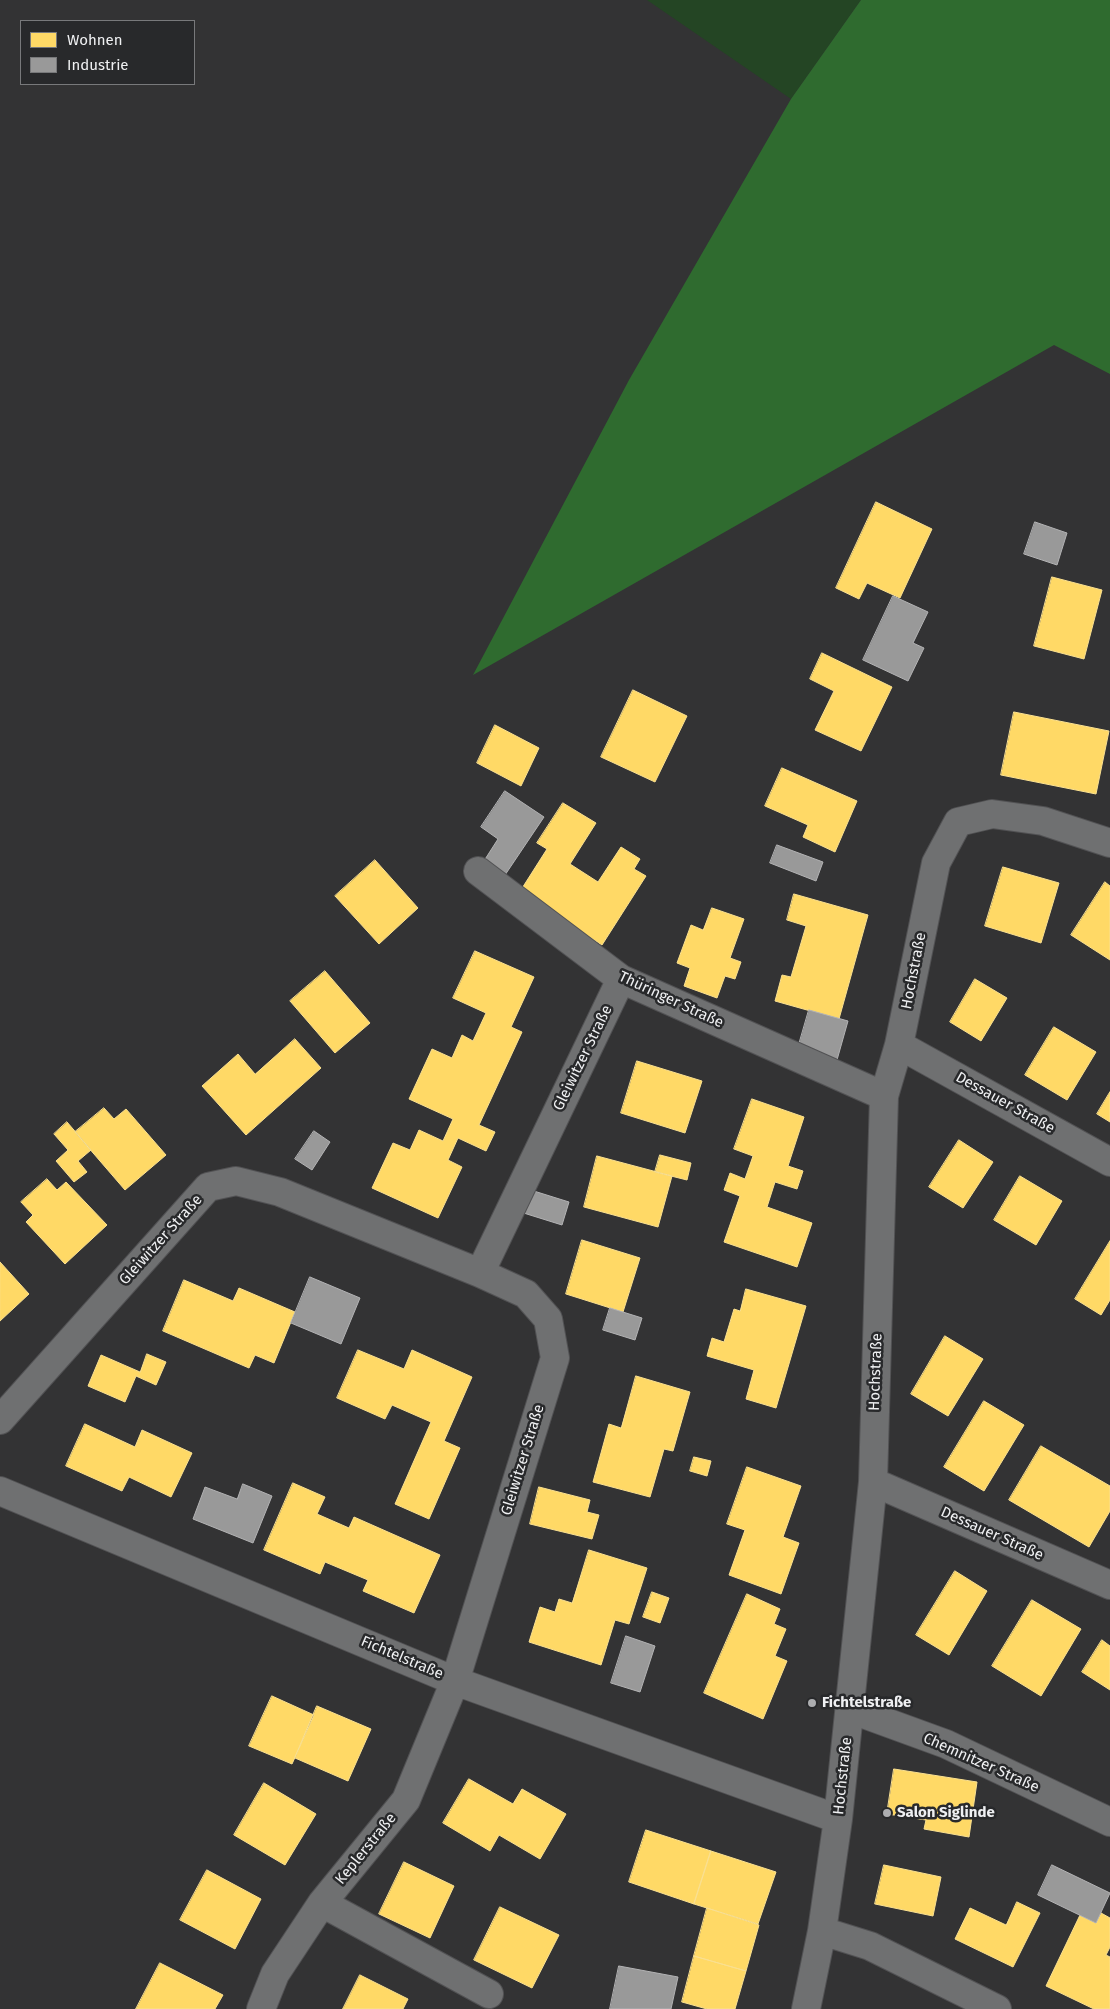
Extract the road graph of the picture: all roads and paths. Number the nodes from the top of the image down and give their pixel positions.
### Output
1 (1110, 843) edge
2 (478, 871) dead end
3 (621, 979) junction
4 (900, 1045) junction
5 (884, 1096) junction
6 (1110, 1162) edge
7 (480, 1273) junction
8 (0, 1420) edge
9 (873, 1482) junction
10 (0, 1491) edge
11 (1110, 1585) edge
12 (455, 1680) junction
13 (850, 1709) junction
14 (838, 1819) junction
15 (1110, 1822) edge
16 (322, 1903) junction
17 (822, 1931) junction
18 (489, 1994) dead end
19 (261, 2009) edge
20 (806, 2009) edge
21 (997, 2009) edge

1 - 4 street, Hochstraße
2 - 3 street, Thüringer Straße
3 - 5 street, Thüringer Straße
3 - 7 street, Gleiwitzer Straße
4 - 5 street, Hochstraße
4 - 6 street, Dessauer Straße
5 - 9 street, Hochstraße
7 - 8 street, Gleiwitzer Straße
7 - 12 street, Gleiwitzer Straße
9 - 11 street, Dessauer Straße
9 - 13 street, Hochstraße
10 - 12 street, Fichtelstraße
12 - 14 street, Fichtelstraße
12 - 16 street, Keplerstraße
13 - 14 street, Hochstraße
13 - 15 street, Chemnitzer Straße
14 - 17 street, Hochstraße
16 - 18 street
16 - 19 street, Keplerstraße
17 - 20 street, Hochstraße
17 - 21 street

